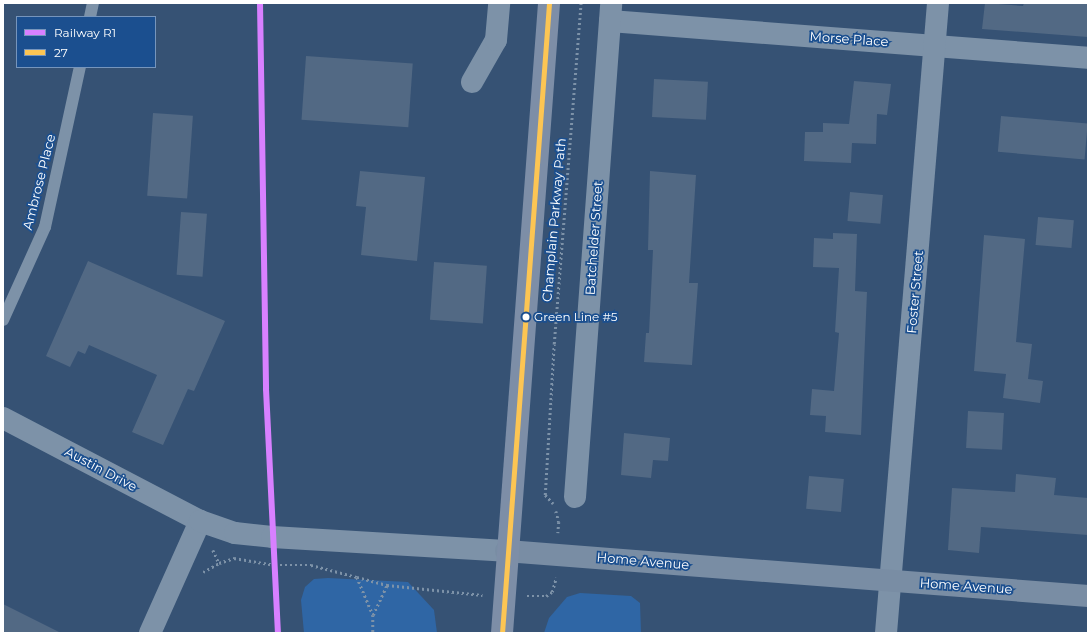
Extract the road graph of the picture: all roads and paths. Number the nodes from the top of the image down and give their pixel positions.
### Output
1 (93, 3) edge
2 (499, 3) edge
3 (549, 3) edge
4 (581, 3) edge
5 (938, 3) edge
6 (610, 12) edge
7 (90, 16) edge
8 (934, 46) junction
9 (1088, 58) edge
10 (80, 68) edge
11 (472, 82) dead end
12 (3, 320) edge
13 (3, 418) edge
14 (575, 497) dead end
15 (200, 521) junction
16 (506, 551) junction
17 (557, 554) junction
18 (219, 563) junction
19 (201, 573) dead end
20 (357, 577) junction
21 (892, 581) junction
22 (387, 585) junction
23 (503, 595) junction
24 (1088, 596) edge
25 (373, 615) junction
26 (150, 633) edge
27 (373, 633) edge
28 (502, 633) edge
29 (886, 633) edge

1 - 7 lane
2 - 11 street
3 - 16 main road
4 - 17 path, Champlain Parkway Path
5 - 8 street, Foster Street
6 - 8 street, Morse Place
6 - 14 street, Batchelder Street
8 - 9 street, Morse Place
8 - 21 street, Foster Street
10 - 12 lane, Ambrose Place
13 - 15 street, Austin Drive
15 - 16 street, Home Avenue
15 - 18 path
15 - 26 street
16 - 17 main road, Home Avenue
16 - 23 main road
17 - 21 main road, Home Avenue
17 - 23 path, Champlain Parkway Path
18 - 19 path, Champlain Parkway Path
18 - 20 path, Champlain Parkway Path
20 - 22 path, Champlain Parkway Path
20 - 25 path
21 - 24 main road, Home Avenue
21 - 29 street, Foster Street
22 - 23 path, Champlain Parkway Path
22 - 25 path
23 - 28 main road
25 - 27 path

